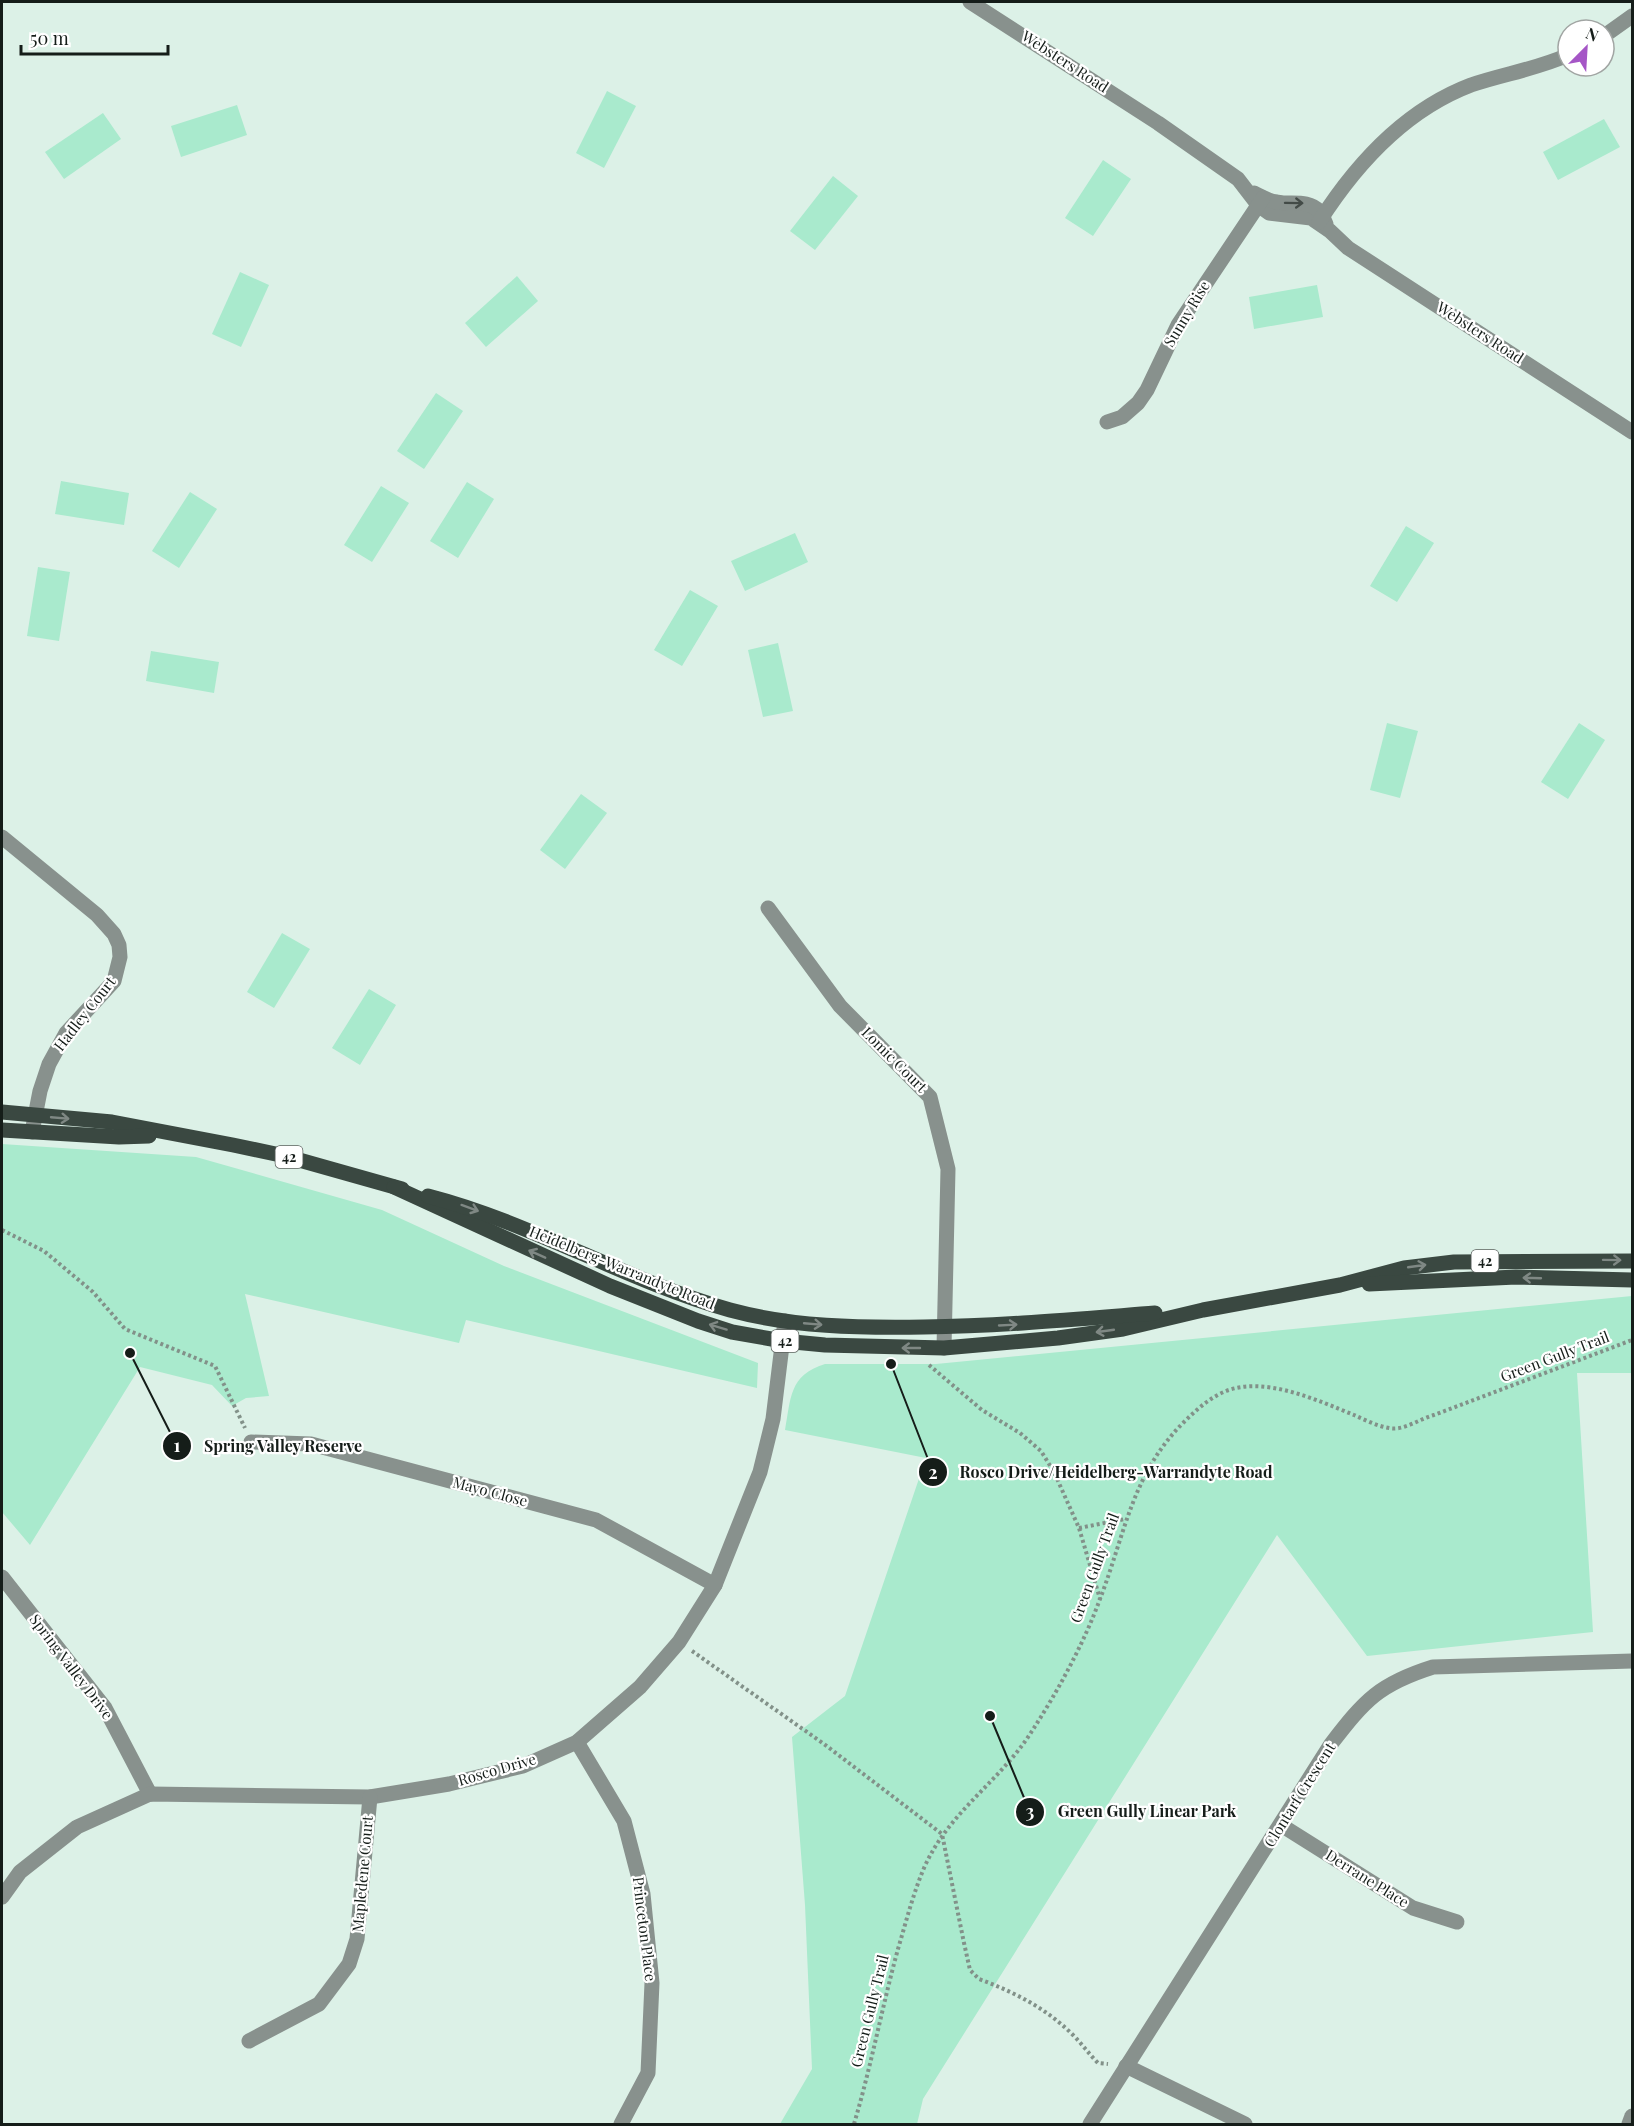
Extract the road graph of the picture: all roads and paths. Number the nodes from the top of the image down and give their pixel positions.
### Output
1 (970, 2) edge
2 (1632, 16) edge
3 (1616, 27) edge
4 (1556, 59) edge
5 (1260, 202) junction
6 (1324, 223) junction
7 (1107, 422) dead end
8 (1632, 432) edge
9 (2, 837) edge
10 (768, 908) dead end
11 (2, 1112) edge
12 (36, 1116) junction
13 (2, 1130) edge
14 (32, 1132) junction
15 (182, 1136) junction
16 (394, 1187) junction
17 (2, 1230) edge
18 (1632, 1261) edge
19 (1632, 1280) edge
20 (1340, 1285) junction
21 (1203, 1310) junction
22 (786, 1321) junction
23 (944, 1327) junction
24 (1632, 1340) edge
25 (783, 1341) junction
26 (944, 1348) junction
27 (929, 1364) dead end
28 (251, 1442) joint
29 (1125, 1519) junction
30 (1079, 1528) junction
31 (2, 1577) edge
32 (715, 1585) junction
33 (1100, 1599) junction
34 (679, 1642) junction
35 (1632, 1661) edge
36 (577, 1742) junction
37 (150, 1794) junction
38 (370, 1797) junction
39 (1281, 1825) junction
40 (942, 1834) junction
41 (2, 1897) edge
42 (1457, 1922) dead end
43 (249, 2041) dead end
44 (1126, 2066) junction
45 (1632, 2116) edge
46 (621, 2124) edge
47 (854, 2124) edge
48 (1090, 2124) edge
49 (1245, 2124) edge
50 (1629, 2124) edge

1 - 5 street, Websters Road
2 - 3 street
4 - 6 street
5 - 6 street, Websters Road
5 - 7 street, Sunny Rise
6 - 8 street, Websters Road
9 - 12 street, Hadley Court
10 - 23 street, Lomic Court
11 - 12 main road, Heidelberg-Warrandyte Road / 42
12 - 14 street, Hadley Court
12 -> 15 main road, Heidelberg-Warrandyte Road / 42
13 - 14 main road, Heidelberg-Warrandyte Road / 42
14 - 15 main road, Heidelberg-Warrandyte Road / 42
15 - 16 main road, Heidelberg-Warrandyte Road / 42
16 -> 22 main road, Heidelberg-Warrandyte Road / 42
25 -> 16 main road, Heidelberg-Warrandyte Road / 42
17 - 28 path
20 -> 18 main road, Heidelberg-Warrandyte Road / 42
19 -> 20 main road, Heidelberg-Warrandyte Road / 42
20 - 21 main road, Heidelberg-Warrandyte Road / 42
23 -> 21 main road, Heidelberg-Warrandyte Road / 42
21 -> 26 main road, Heidelberg-Warrandyte Road / 42
22 -> 23 main road, Heidelberg-Warrandyte Road / 42
22 - 25 street, Rosco Drive
23 - 26 street, Lomic Court
24 - 29 path, Green Gully Trail
26 -> 25 main road, Heidelberg-Warrandyte Road / 42
25 - 32 street, Rosco Drive
27 - 30 path
28 - 32 street, Mayo Close
29 - 30 path
29 - 33 path, Green Gully Trail
30 - 33 path
31 - 37 street, Spring Valley Drive
32 - 34 street, Rosco Drive
33 - 40 path, Green Gully Trail
34 - 36 street, Rosco Drive
34 - 40 path
35 - 39 street, Clontarf Crescent
36 - 38 street, Rosco Drive
36 - 46 street, Princeton Place
37 - 38 street, Rosco Drive
37 - 41 street, Rosco Drive
38 - 43 street, Mapledene Court
39 - 42 street, Derrane Place
39 - 44 street, Clontarf Crescent
40 - 44 path
40 - 47 path, Green Gully Trail
44 - 48 street, Clontarf Crescent
44 - 49 street
45 - 50 street

